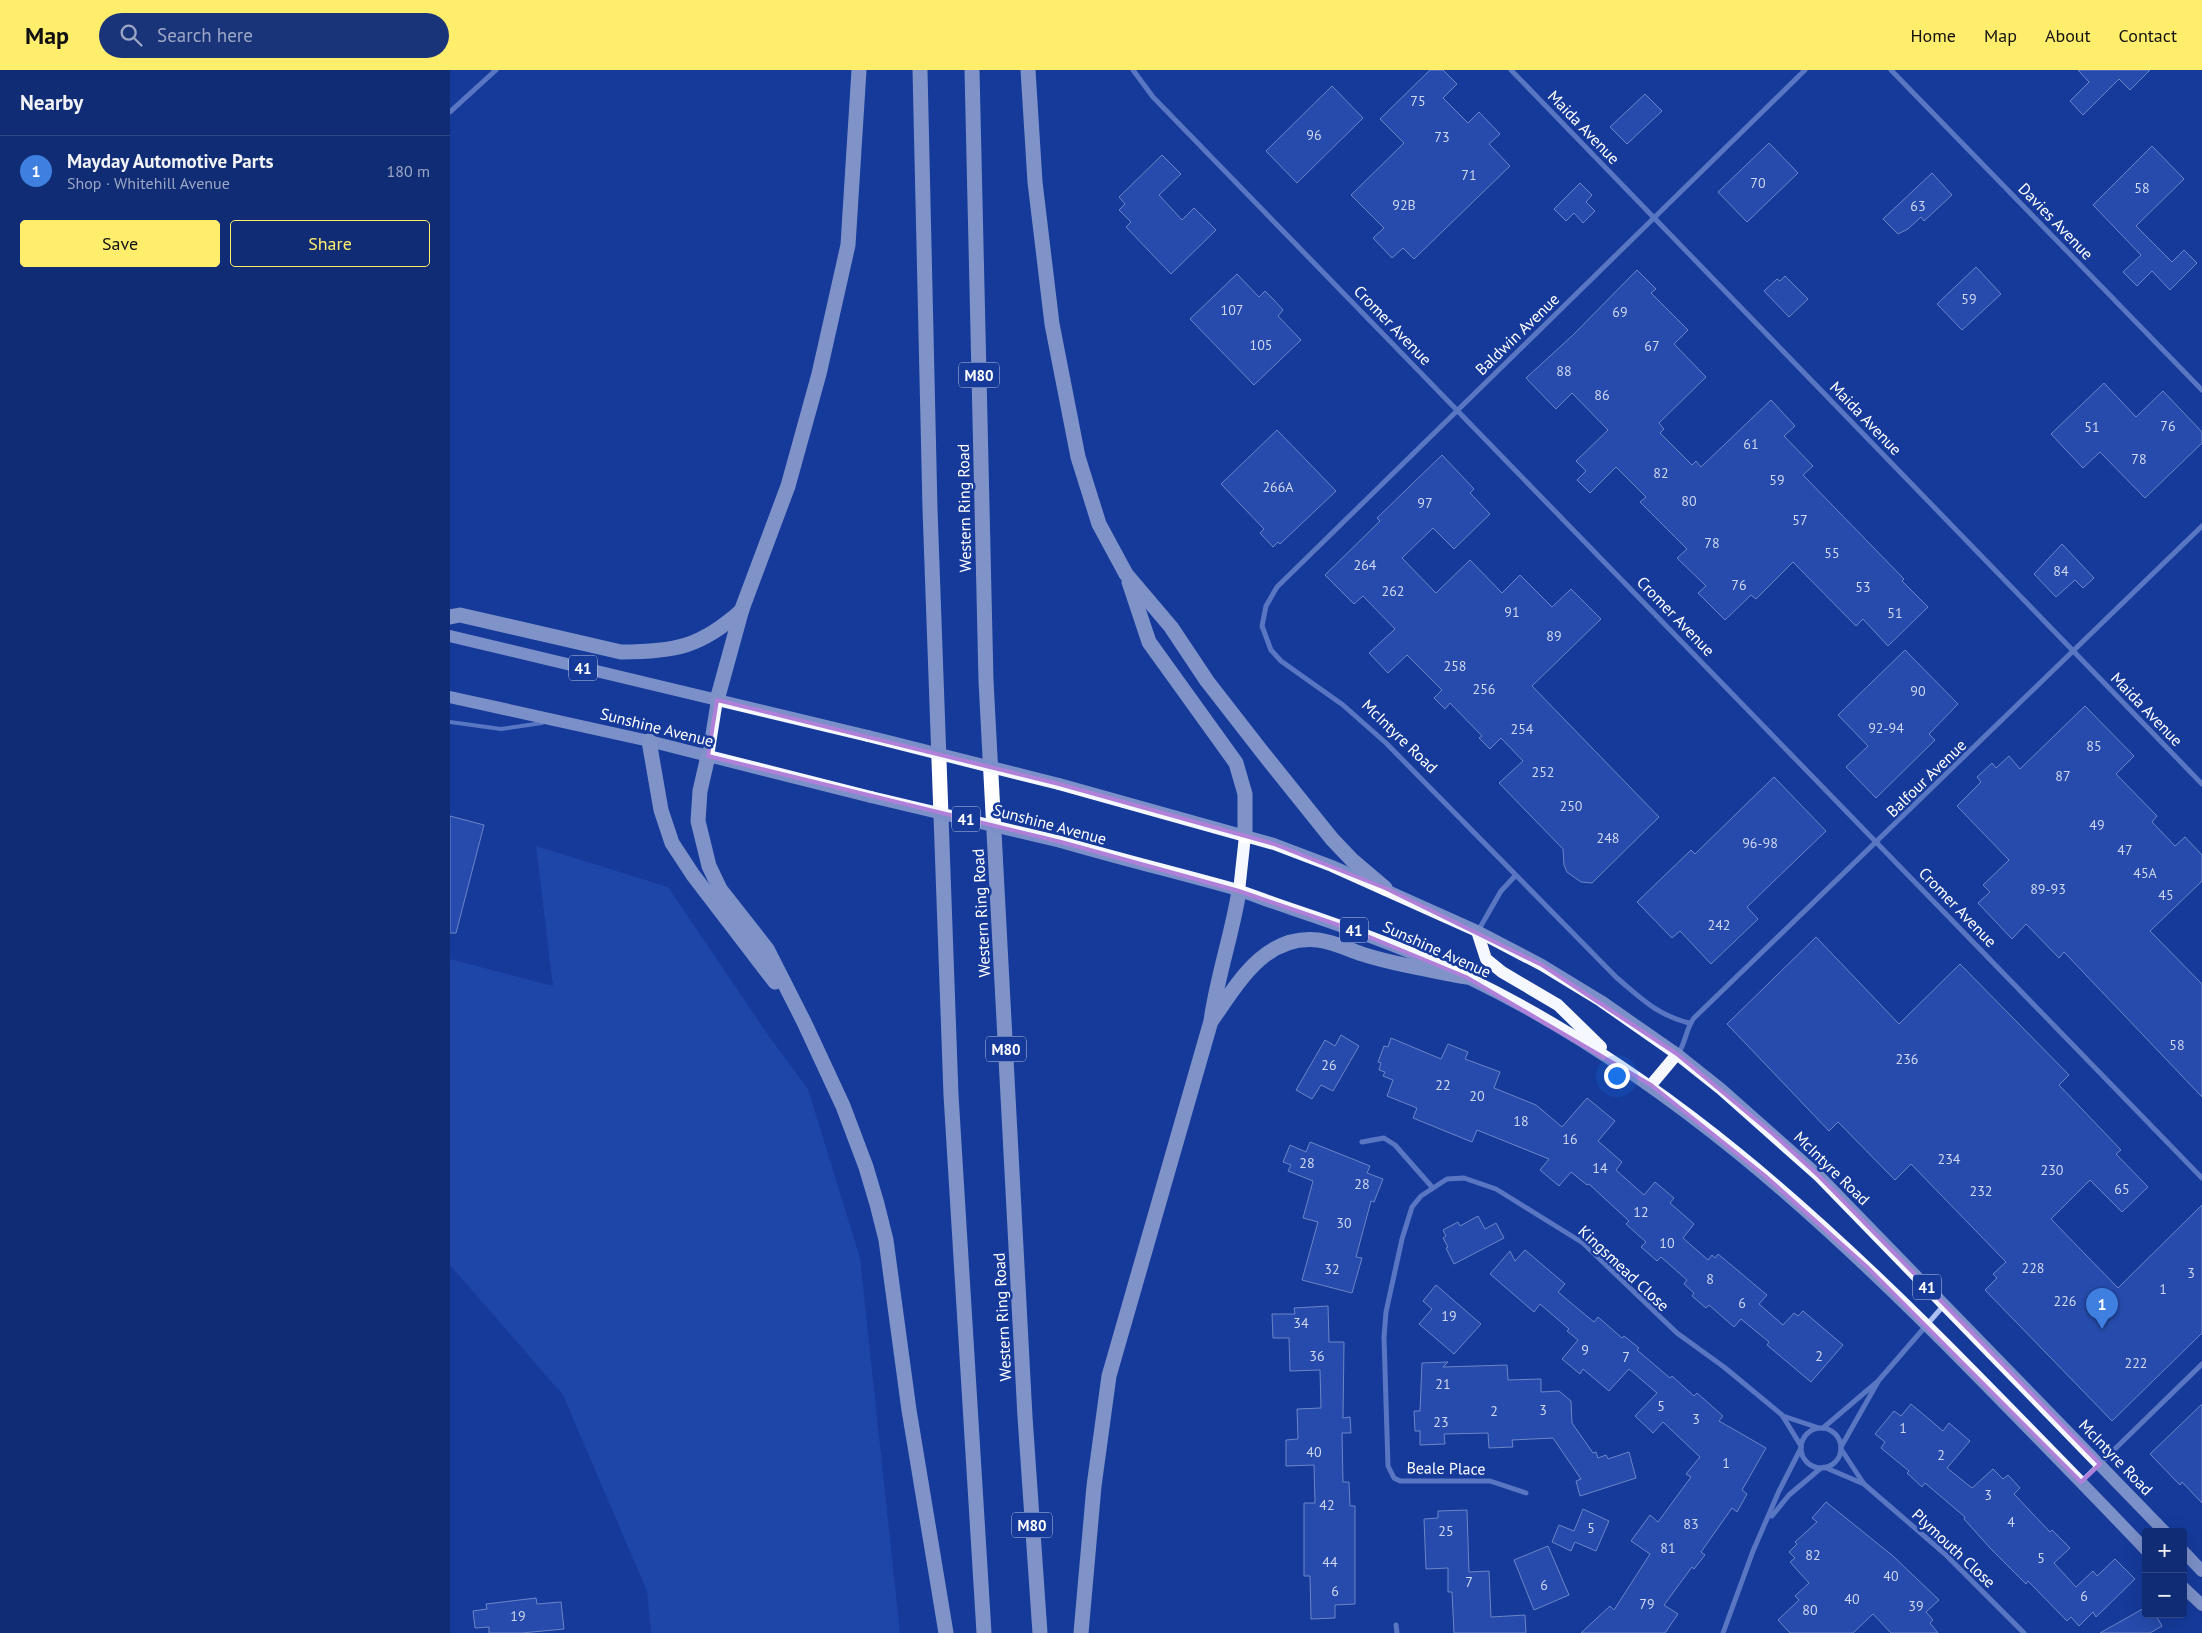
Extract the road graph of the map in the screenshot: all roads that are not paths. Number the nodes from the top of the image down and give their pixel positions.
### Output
1 (496, 70) edge
2 (859, 70) edge
3 (920, 70) edge
4 (972, 70) edge
5 (1028, 70) edge
6 (1133, 70) edge
7 (1510, 70) edge
8 (1805, 70) edge
9 (1892, 70) edge
10 (450, 112) edge
11 (1654, 218) junction
12 (2202, 390) edge
13 (1458, 409) junction
14 (2202, 526) edge
15 (1126, 574) junction
16 (742, 609) junction
17 (450, 616) edge
18 (1262, 626) joint
19 (450, 636) edge
20 (2075, 651) junction
21 (450, 697) edge
22 (717, 700) junction
23 (556, 720) junction
24 (450, 722) edge
25 (649, 741) junction
26 (708, 756) junction
27 (2202, 784) edge
28 (1245, 836) junction
29 (1878, 842) junction
30 (1515, 876) junction
31 (1385, 888) junction
32 (1239, 890) junction
33 (1477, 931) junction
34 (1466, 977) junction
35 (1211, 1021) junction
36 (804, 1022) junction
37 (1689, 1023) junction
38 (1677, 1054) junction
39 (1614, 1061) junction
40 (1652, 1086) junction
41 (1362, 1142) dead end
42 (2202, 1178) edge
43 (1432, 1187) junction
44 (1945, 1304) junction
45 (1926, 1324) junction
46 (2202, 1364) edge
47 (1879, 1380) junction
48 (1782, 1416) junction
49 (1821, 1428) junction
50 (1801, 1447) junction
51 (1841, 1448) junction
52 (2100, 1464) junction
53 (1823, 1468) junction
54 (1394, 1478) joint
55 (2081, 1482) junction
56 (1864, 1484) junction
57 (1526, 1493) dead end
58 (1768, 1520) junction
59 (2161, 1528) edge
60 (2142, 1546) edge
61 (2187, 1555) edge
62 (2202, 1570) edge
63 (2187, 1591) edge
64 (2202, 1605) edge
65 (1396, 1625) dead end
66 (946, 1633) edge
67 (984, 1633) edge
68 (1040, 1633) edge
69 (1080, 1633) edge
70 (1397, 1633) edge
71 (1722, 1633) edge
72 (2024, 1633) edge

1 - 10 street
2 - 16 highway
3 - 67 highway, Western Ring Road
4 - 68 highway, Western Ring Road / M80
5 - 15 highway
6 - 13 street, Cromer Avenue
7 - 11 street, Maida Avenue
8 - 11 street, Baldwin Avenue
9 - 12 street, Davies Avenue
11 - 13 street, Baldwin Avenue
11 - 20 street, Maida Avenue
13 - 18 street, Baldwin Avenue
13 - 29 street, Cromer Avenue
14 - 20 street, Balfour Avenue
15 - 28 highway
15 - 31 highway
16 - 17 highway
16 - 22 highway
18 - 30 street, McIntyre Road
19 - 22 main road, Sunshine Avenue / 41
20 - 27 street, Maida Avenue
20 - 29 street, Balfour Avenue
21 - 23 main road, Sunshine Avenue / 41
22 - 26 main road
22 - 28 main road, Sunshine Avenue / 41, bridge
23 - 24 lane
23 - 25 main road, Sunshine Avenue / 41
25 - 26 main road, Sunshine Avenue / 41
25 - 36 highway
26 - 32 main road, Sunshine Avenue / 41, bridge
26 - 36 highway
28 - 31 main road, Sunshine Avenue / 41
28 - 32 main road
29 - 37 street, Balfour Avenue
29 - 42 street, Cromer Avenue
30 - 33 street
30 - 37 street, McIntyre Road
31 - 33 main road, Sunshine Avenue / 41
32 - 34 main road, Sunshine Avenue / 41
32 - 35 highway
33 - 38 main road, McIntyre Road / 41
33 - 39 main road
34 - 35 highway
34 - 39 main road, Sunshine Avenue / 41
35 - 69 highway
36 - 66 highway
37 - 38 street, Balfour Avenue
38 - 40 main road
38 - 44 main road, McIntyre Road / 41
39 - 40 main road, 41
40 - 45 main road, 41
41 - 43 street
43 - 48 street, Kingsmead Close
43 - 54 street, Kingsmead Close
44 - 45 street
44 - 52 main road, McIntyre Road / 41
45 - 47 street
45 - 55 main road, 41
46 - 52 street
47 - 49 street
47 - 51 street
48 - 49 street, Kingsmead Close
48 - 50 street, Kingsmead Close
49 - 50 street
49 - 51 street
50 - 53 street
50 - 58 street
51 - 53 street
51 - 56 street, Plymouth Close
52 - 55 street
52 - 59 main road, McIntyre Road / 41
53 - 56 street, Plymouth Close
53 - 58 street
54 - 57 street, Beale Place
55 - 60 main road, 41
56 - 72 street, Plymouth Close
58 - 71 street
61 - 62 main road
63 - 64 main road
65 - 70 street

